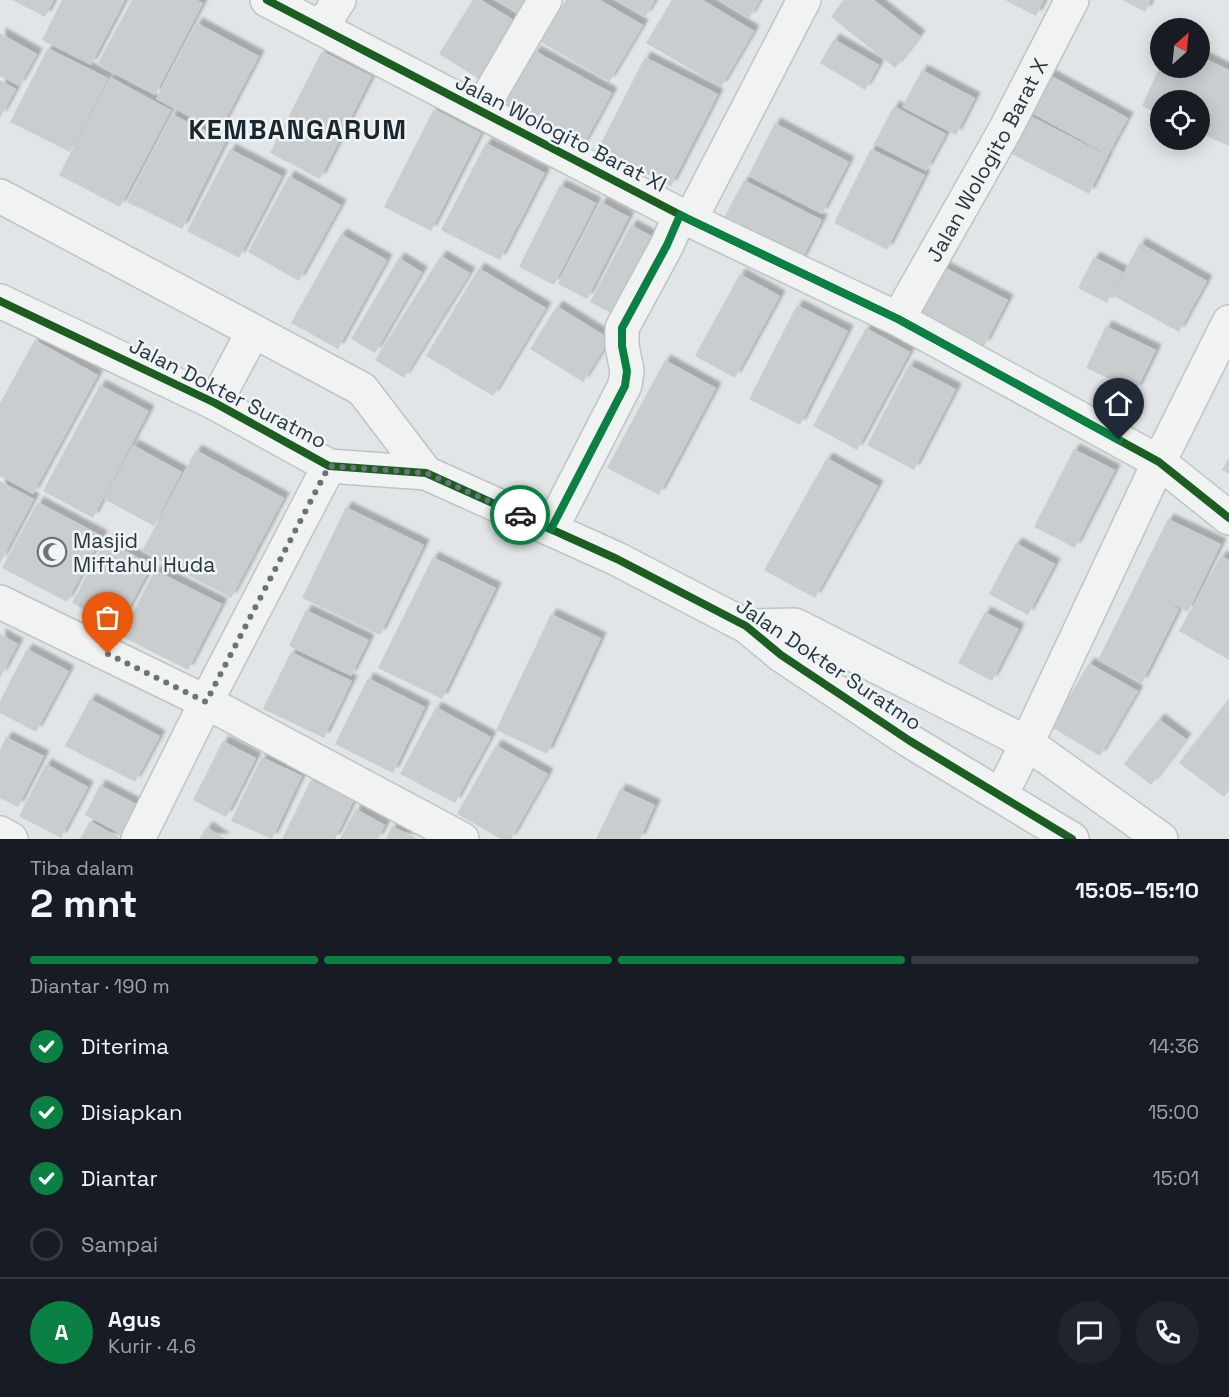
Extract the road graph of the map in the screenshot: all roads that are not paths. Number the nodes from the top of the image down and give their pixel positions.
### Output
1 (267, 0) edge
2 (339, 0) edge
3 (545, 0) edge
4 (804, 0) edge
5 (1072, 0) edge
6 (321, 28) junction
7 (480, 111) junction
8 (0, 196) edge
9 (685, 217) junction
10 (0, 301) edge
11 (898, 319) junction
12 (1229, 322) edge
13 (253, 332) junction
14 (214, 403) junction
15 (1159, 462) junction
16 (329, 466) junction
17 (426, 473) junction
18 (1229, 518) edge
19 (551, 529) junction
20 (0, 602) edge
21 (746, 626) junction
22 (206, 702) junction
23 (1027, 743) junction
24 (1001, 795) junction
25 (0, 833) edge
26 (11, 839) edge
27 (138, 839) edge
28 (462, 839) edge
29 (1072, 839) edge
30 (1161, 839) edge

1 - 6 street, Jalan Wologito Barat XI
2 - 6 street
3 - 7 street
4 - 9 street
5 - 11 street, Jalan Wologito Barat X
6 - 7 street, Jalan Wologito Barat XI
7 - 9 street, Jalan Wologito Barat XI
8 - 13 street, Jalan Dokter Suratmo
9 - 11 street, Jalan Wologito Barat XI
9 - 19 street
10 - 14 street, Jalan Dokter Suratmo
11 - 15 street, Jalan Wologito Barat XI
12 - 15 street
13 - 14 street
13 - 17 street, Jalan Dokter Suratmo
14 - 16 street, Jalan Dokter Suratmo
15 - 18 street, Jalan Wologito Barat XI
15 - 23 street
16 - 17 street, Jalan Dokter Suratmo
16 - 22 street
17 - 19 street, Jalan Dokter Suratmo
19 - 21 street, Jalan Dokter Suratmo
20 - 22 street
21 - 23 street, Jalan Dokter Suratmo
21 - 24 street, Jalan Dokter Suratmo
22 - 27 street
22 - 28 street
23 - 24 street
23 - 30 street, Jalan Dokter Suratmo
24 - 29 street, Jalan Dokter Suratmo
25 - 26 street

